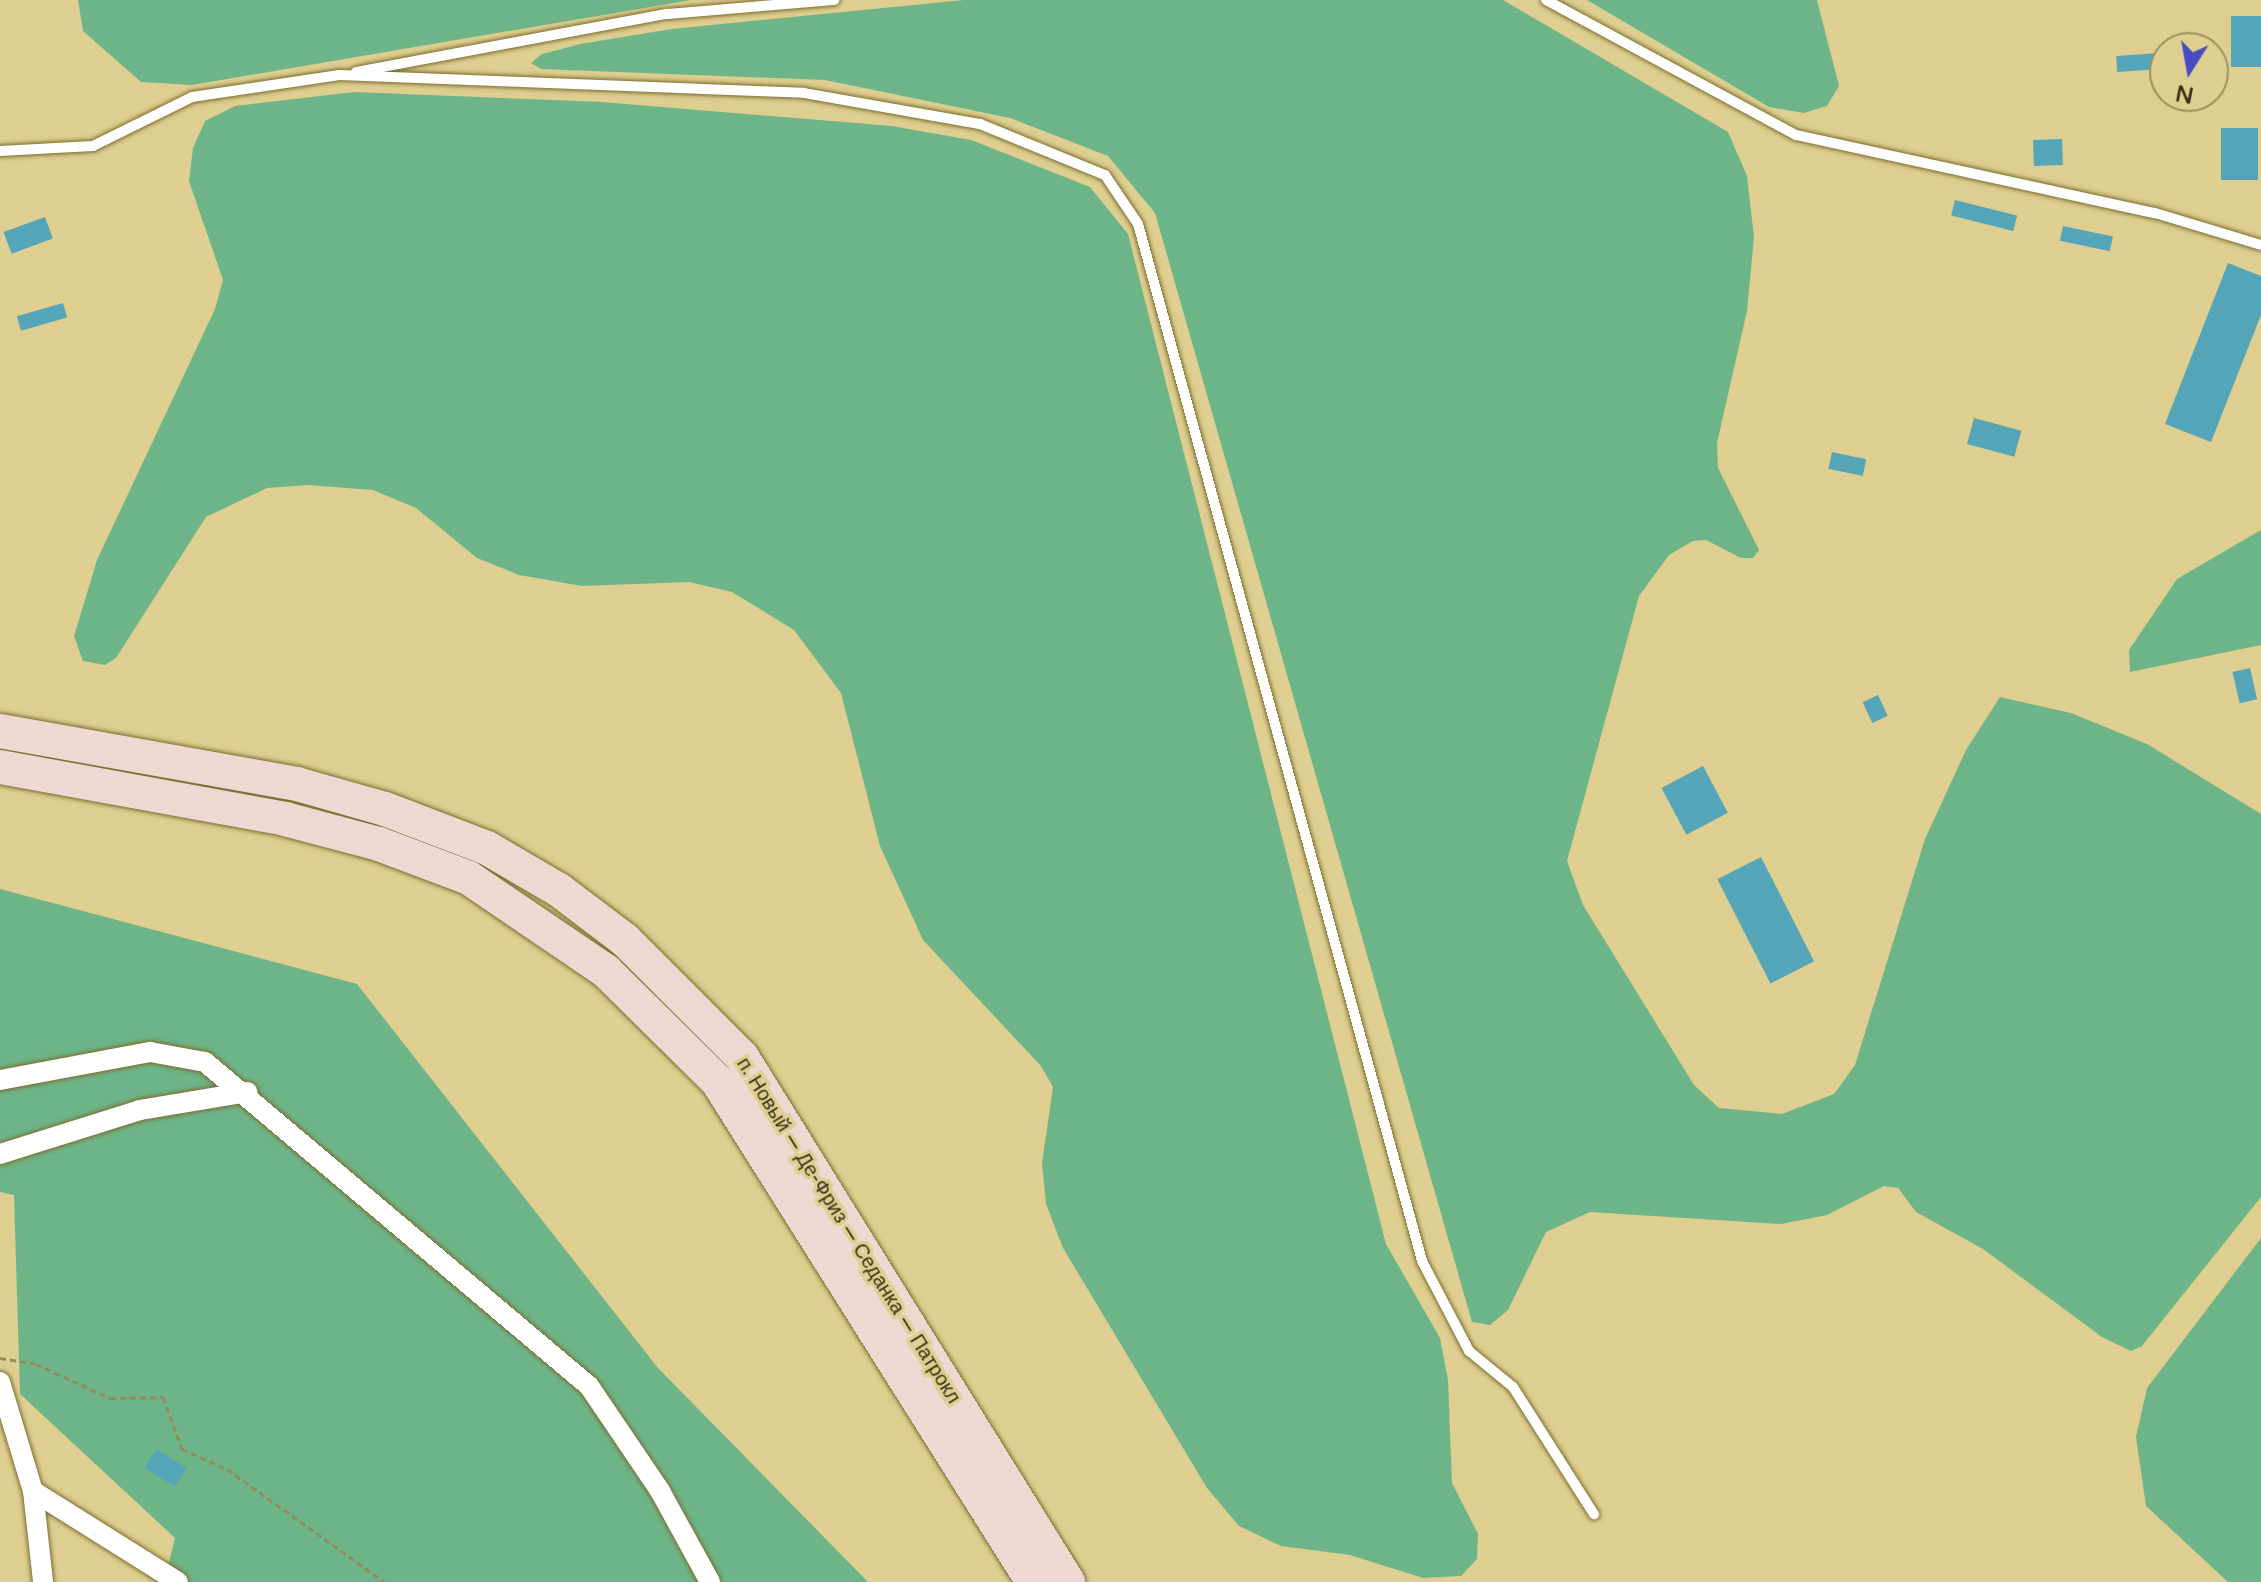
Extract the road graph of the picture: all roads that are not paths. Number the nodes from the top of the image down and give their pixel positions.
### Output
1 (834, 0) edge
2 (1546, 0) edge
3 (339, 75) junction
4 (0, 151) edge
5 (2261, 245) edge
6 (0, 731) edge
7 (0, 767) edge
8 (0, 1080) edge
9 (247, 1092) junction
10 (0, 1154) edge
11 (0, 1382) edge
12 (33, 1491) junction
13 (1594, 1514) dead end
14 (43, 1582) edge
15 (178, 1582) edge
16 (710, 1582) edge
17 (1033, 1582) edge
18 (1068, 1582) edge

1 - 3 lane
2 - 5 lane
3 - 4 lane
3 - 13 lane
6 - 18 highway, п. Новый — Де-Фриз — Седанка — Патрокл
7 - 17 highway, п. Новый — Де-Фриз — Седанка — Патрокл
8 - 9 street
9 - 10 street
9 - 16 street
11 - 12 street
12 - 14 street
12 - 15 street

